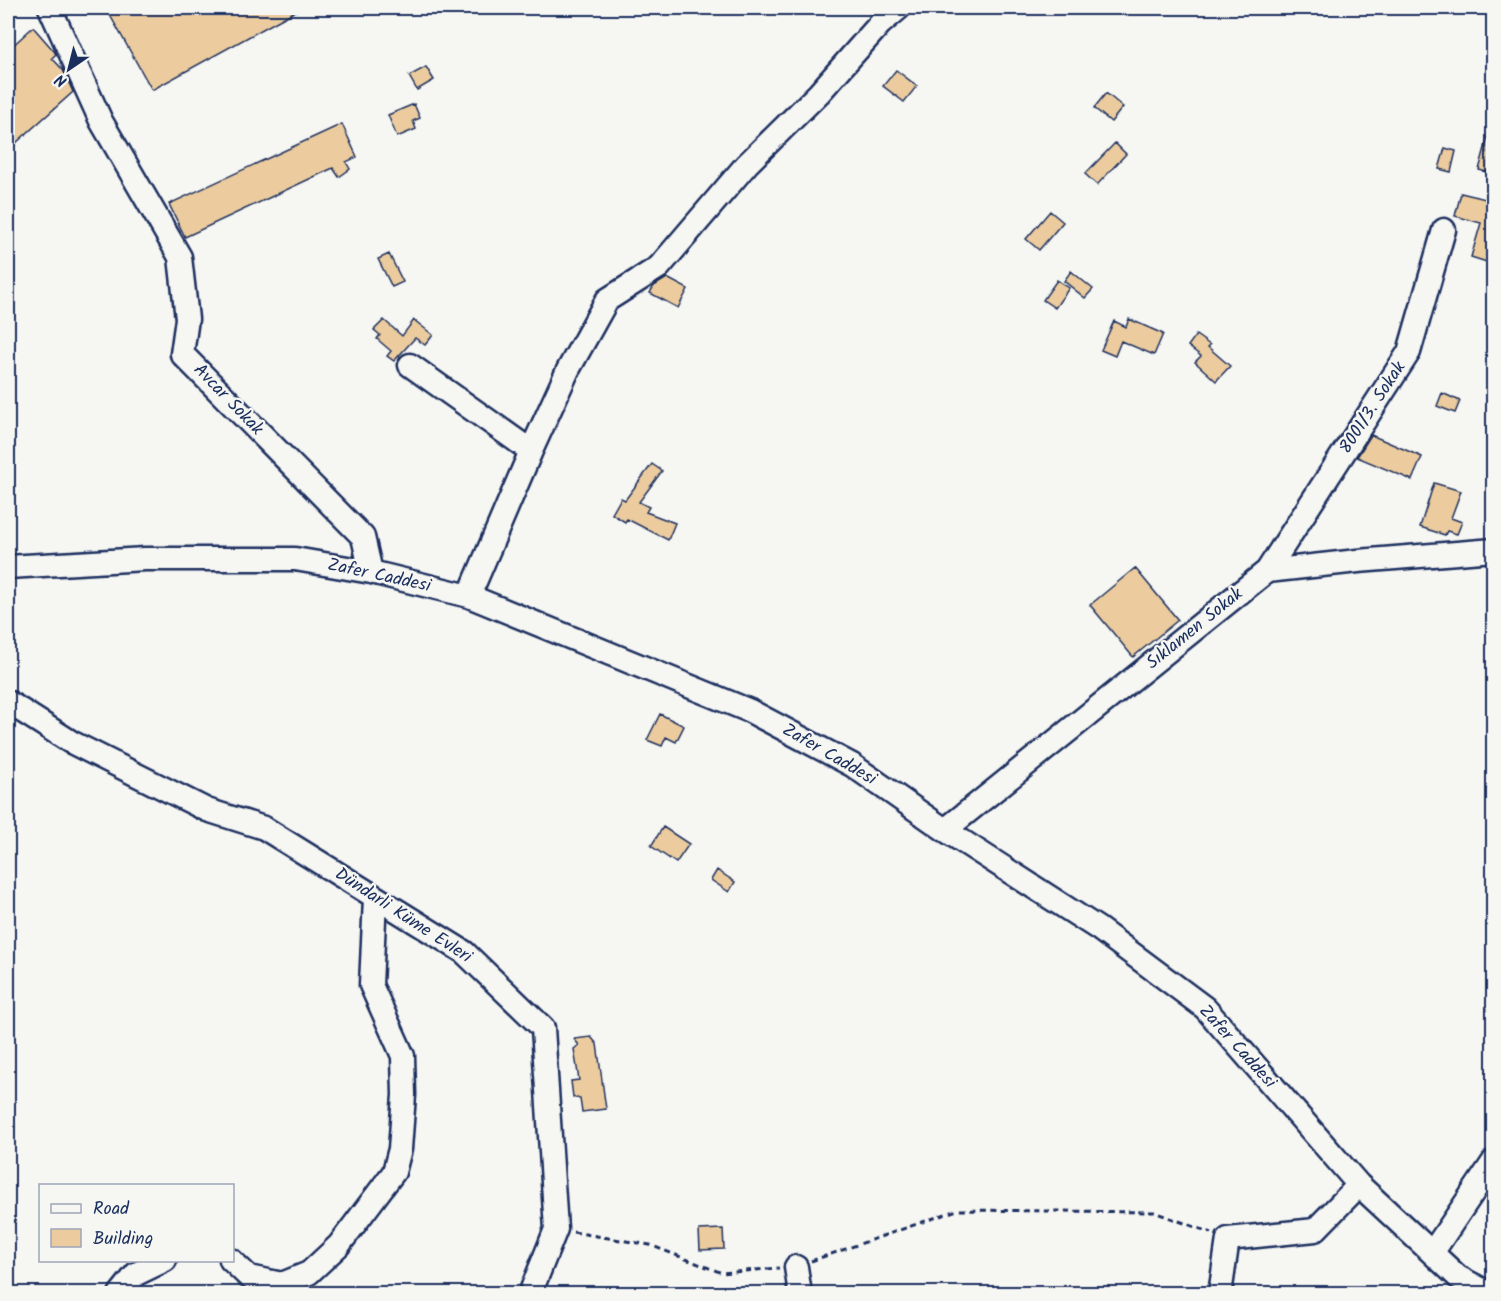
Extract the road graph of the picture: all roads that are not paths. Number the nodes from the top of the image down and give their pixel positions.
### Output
1 (50, 8) edge
2 (899, 8) edge
3 (1444, 230) dead end
4 (410, 365) dead end
5 (531, 451) junction
6 (1494, 550) edge
7 (8, 567) edge
8 (370, 572) junction
9 (1267, 572) junction
10 (469, 596) junction
11 (8, 702) edge
12 (945, 830) junction
13 (375, 898) junction
14 (1494, 1161) edge
15 (1359, 1185) junction
16 (1432, 1253) junction
17 (161, 1262) edge
18 (233, 1262) edge
19 (796, 1267) road end
20 (120, 1293) edge
21 (530, 1293) edge
22 (800, 1293) edge
23 (1220, 1293) edge
24 (1490, 1293) edge

1 - 8 street, Avcar Sokak
2 - 5 street
3 - 9 street, 8001/3. Sokak
4 - 5 street
5 - 10 street
6 - 9 street
7 - 8 street, Zafer Caddesi
8 - 10 street, Zafer Caddesi
9 - 12 street, Sıklamen Sokak
10 - 12 street, Zafer Caddesi
11 - 13 street, Dündarli Küme Evleri
12 - 15 street, Zafer Caddesi
13 - 18 street
13 - 21 street, Dündarli Küme Evleri
14 - 16 street
15 - 16 street, Zafer Caddesi
15 - 23 street
16 - 24 street, Zafer Caddesi
17 - 20 street
19 - 22 street

